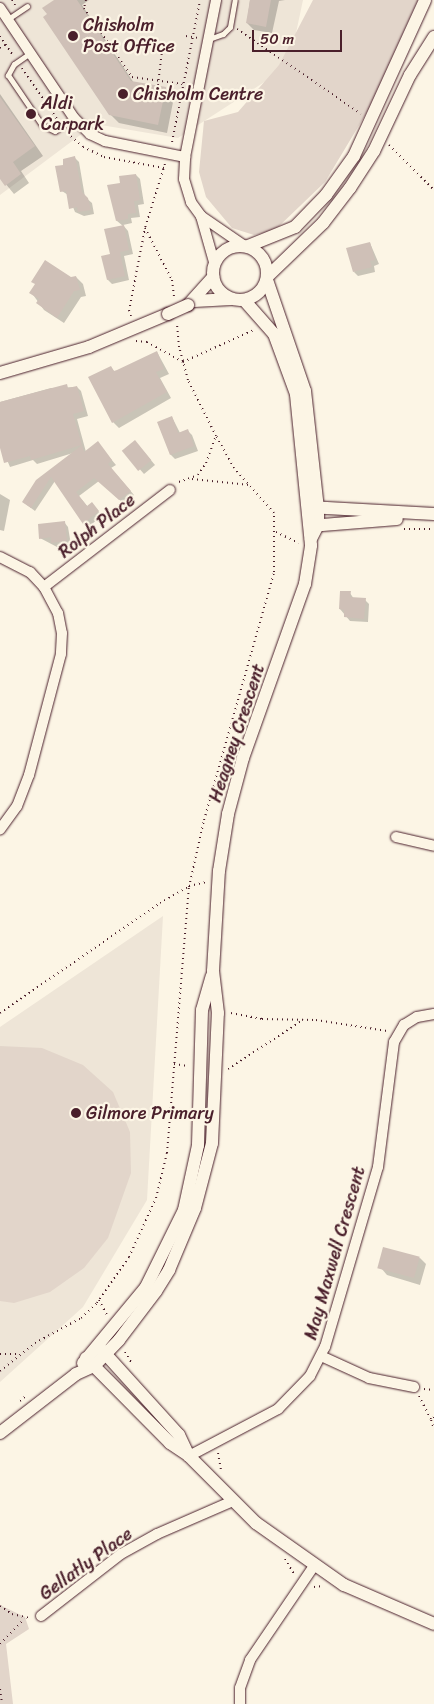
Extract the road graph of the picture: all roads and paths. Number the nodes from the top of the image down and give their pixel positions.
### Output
1 (86, 0) edge
2 (200, 0) edge
3 (216, 0) edge
4 (235, 0) edge
5 (425, 0) edge
6 (27, 6) dead end
7 (3, 14) edge
8 (236, 28) dead end
9 (434, 37) edge
10 (208, 40) junction
11 (163, 42) dead end
12 (30, 53) junction
13 (159, 80) junction
14 (184, 84) junction
15 (158, 86) dead end
16 (74, 118) junction
17 (371, 124) junction
18 (381, 136) junction
19 (168, 154) junction
20 (185, 157) junction
21 (434, 190) edge
22 (201, 216) junction
23 (145, 228) junction
24 (245, 246) junction
25 (214, 262) junction
26 (213, 277) junction
27 (267, 279) junction
28 (175, 298) dead end
29 (238, 300) junction
30 (191, 303) junction
31 (172, 315) junction
32 (132, 319) dead end
33 (253, 330) dead end
34 (147, 342) dead end
35 (287, 356) junction
36 (182, 362) junction
37 (0, 373) edge
38 (216, 436) junction
39 (190, 478) junction
40 (250, 484) junction
41 (170, 490) joint
42 (312, 508) junction
43 (434, 515) edge
44 (313, 525) junction
45 (434, 529) edge
46 (398, 530) dead end
47 (276, 532) junction
48 (306, 542) junction
49 (0, 557) edge
50 (44, 587) junction
51 (0, 828) edge
52 (396, 837) dead end
53 (434, 846) edge
54 (218, 884) junction
55 (189, 886) junction
56 (226, 1012) dead end
57 (0, 1013) edge
58 (434, 1014) edge
59 (303, 1020) junction
60 (397, 1033) junction
61 (226, 1069) dead end
62 (100, 1300) junction
63 (107, 1322) dead end
64 (125, 1345) dead end
65 (102, 1350) junction
66 (0, 1354) edge
67 (20, 1354) junction
68 (321, 1356) junction
69 (90, 1362) junction
70 (132, 1364) dead end
71 (0, 1371) edge
72 (414, 1387) junction
73 (434, 1390) edge
74 (32, 1394) dead end
75 (18, 1406) dead end
76 (434, 1417) edge
77 (431, 1420) junction
78 (434, 1429) edge
79 (0, 1433) edge
80 (209, 1444) junction
81 (189, 1456) junction
82 (227, 1476) dead end
83 (233, 1501) junction
84 (283, 1558) dead end
85 (314, 1566) junction
86 (294, 1578) dead end
87 (311, 1588) dead end
88 (332, 1590) dead end
89 (0, 1606) edge
90 (41, 1616) joint
91 (25, 1619) junction
92 (434, 1624) edge
93 (0, 1644) edge
94 (0, 1689) edge
95 (2, 1704) edge
96 (240, 1704) edge

1 - 13 path
2 - 14 path
3 - 10 street
4 - 10 lane
5 - 17 street
6 - 7 lane
7 - 12 street
8 - 17 path
9 - 18 street
10 - 20 street
11 - 13 path
12 - 16 street
12 - 16 lane
13 - 14 path
13 - 15 path
14 - 19 path
16 - 19 street
17 - 24 street
18 - 21 path
18 - 27 street
19 - 20 street
19 - 23 path
20 - 22 street
22 - 24 street
22 - 25 street
23 - 28 path
23 - 32 path
24 - 25 street
24 - 27 street
25 - 26 street
26 - 29 street
26 - 30 street
27 - 29 street
27 - 35 street, Heagney Crescent
29 - 30 street
29 - 35 street, Heagney Crescent
30 - 31 street, bridge
31 - 36 path
31 - 37 street
33 - 36 path
34 - 36 path
35 - 42 street, Heagney Crescent
36 - 38 path
38 - 39 path
38 - 40 path
39 - 40 path
39 - 41 path
40 - 47 path
41 - 50 street, Rolph Place
42 - 43 street
42 - 44 street, Heagney Crescent
43 - 44 street
44 - 48 street, Heagney Crescent
45 - 46 path
47 - 48 path
47 - 55 path
48 - 54 street, Heagney Crescent
49 - 50 street
50 - 51 street
52 - 53 street
54 - 55 path
54 - 65 street, Heagney Crescent
55 - 57 path
55 - 62 path
56 - 59 path
58 - 60 street
59 - 60 path
59 - 61 path
60 - 68 street, May Maxwell Crescent
62 - 63 path
62 - 67 path
64 - 70 path
65 - 69 street, Heagney Crescent
65 - 81 street
66 - 67 path
67 - 71 path
68 - 72 street
68 - 80 street, May Maxwell Crescent
69 - 79 street, Heagney Crescent
69 - 81 street
72 - 73 path
72 - 77 path
74 - 75 path
76 - 77 path
77 - 78 path
80 - 81 street, May Maxwell Crescent
80 - 82 path
81 - 83 street
83 - 85 street
83 - 90 street, Gellatly Place
84 - 86 path
85 - 92 street
85 - 96 street
87 - 88 path
89 - 91 path
90 - 91 path
91 - 93 path
94 - 95 path

